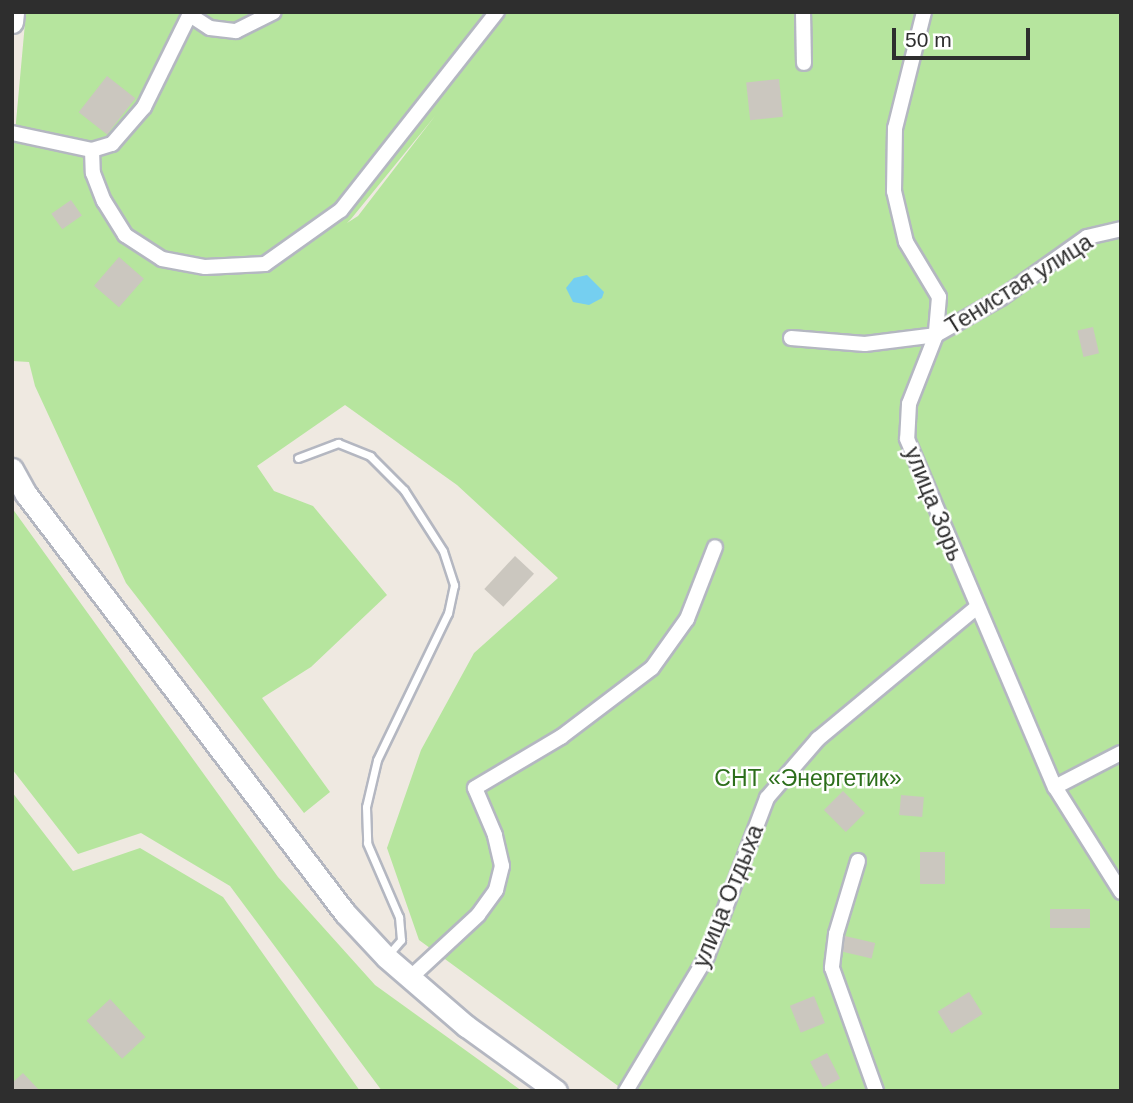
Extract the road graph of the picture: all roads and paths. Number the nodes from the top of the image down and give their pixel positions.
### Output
1 (13, 12) edge
2 (274, 12) edge
3 (497, 12) edge
4 (803, 12) edge
5 (924, 12) edge
6 (190, 14) edge
7 (12, 22) edge
8 (804, 63) dead end
9 (12, 132) edge
10 (92, 150) junction
11 (1121, 229) edge
12 (936, 335) junction
13 (791, 338) dead end
14 (298, 458) dead end
15 (12, 469) edge
16 (715, 547) dead end
17 (976, 608) junction
18 (1121, 753) edge
19 (1055, 787) junction
20 (858, 861) dead end
21 (1121, 892) edge
22 (386, 957) junction
23 (410, 978) junction
24 (556, 1091) edge
25 (626, 1091) edge
26 (876, 1091) edge

1 - 7 main road
2 - 6 street
3 - 10 street
4 - 8 street
5 - 12 street, улица Зорь
6 - 10 street
9 - 10 street
11 - 12 street, Тенистая улица
12 - 13 street, Тенистая улица
12 - 17 street, улица Зорь
14 - 22 lane
15 - 22 main road
16 - 23 street
17 - 19 street, улица Зорь
17 - 25 street, улица Отдыха
18 - 19 street
19 - 21 street, улица Зорь
20 - 26 street
22 - 23 main road
23 - 24 main road

